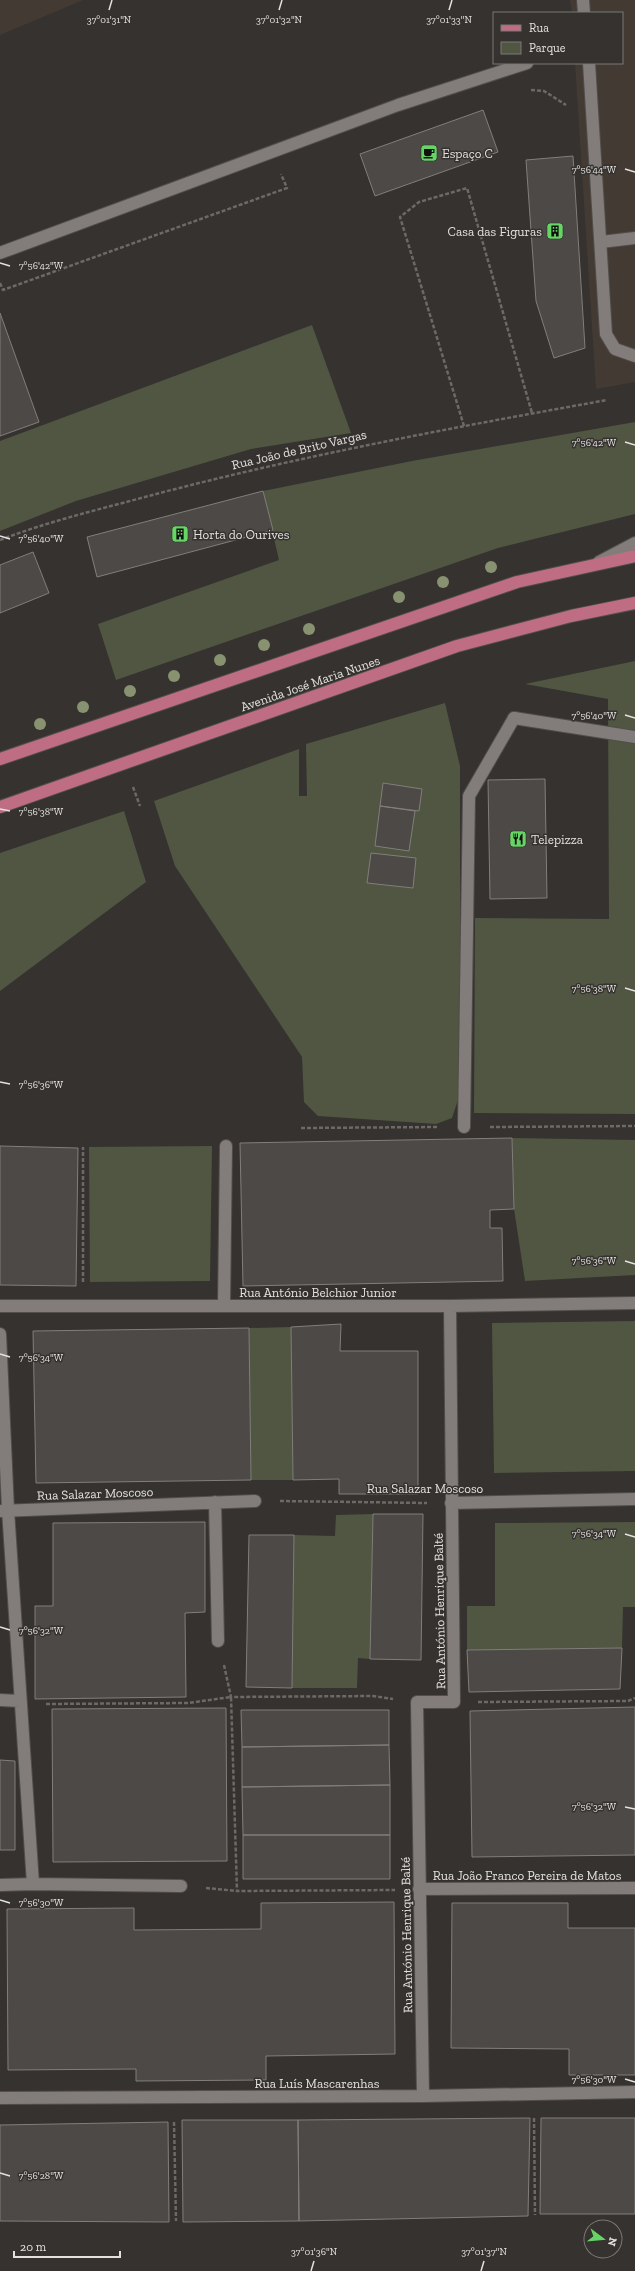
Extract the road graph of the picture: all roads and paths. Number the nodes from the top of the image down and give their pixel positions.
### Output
1 (583, 0) edge
2 (584, 12) edge
3 (524, 64) edge
4 (589, 64) edge
5 (280, 171) dead end
6 (635, 238) edge
7 (601, 242) junction
8 (0, 253) edge
9 (0, 283) edge
10 (635, 356) edge
11 (607, 400) dead end
12 (532, 414) junction
13 (464, 426) junction
14 (0, 540) edge
15 (635, 543) edge
16 (635, 556) edge
17 (593, 565) junction
18 (635, 603) edge
19 (635, 737) edge
20 (0, 758) edge
21 (0, 807) edge
22 (635, 1126) edge
23 (464, 1127) junction
24 (301, 1128) dead end
25 (226, 1146) dead end
26 (83, 1147) dead end
27 (635, 1303) edge
28 (0, 1306) edge
29 (83, 1306) junction
30 (224, 1306) junction
31 (450, 1306) junction
32 (0, 1334) edge
33 (635, 1499) edge
34 (255, 1501) joint
35 (215, 1502) junction
36 (451, 1503) junction
37 (4, 1510) edge
38 (218, 1641) joint
39 (231, 1697) junction
40 (635, 1698) edge
41 (0, 1700) edge
42 (20, 1701) junction
43 (417, 1702) junction
44 (454, 1702) junction
45 (33, 1884) junction
46 (0, 1885) edge
47 (181, 1886) joint
48 (635, 1888) edge
49 (419, 1890) junction
50 (237, 1891) junction
51 (635, 2092) edge
52 (534, 2094) junction
53 (423, 2096) junction
54 (174, 2097) junction
55 (0, 2098) edge
56 (535, 2215) dead end
57 (176, 2221) dead end

1 - 2 street
3 - 8 street
4 - 7 street
5 - 9 path
6 - 7 street
7 - 10 street
11 - 12 path, Rua João de Brito Vargas
12 - 13 path, Rua João de Brito Vargas
12 - 13 path
13 - 14 path, Rua João de Brito Vargas
15 - 17 street
16 - 17 main road
17 - 20 main road
18 - 21 main road, Avenida José Maria Nunes
19 - 23 street
22 - 23 path
23 - 24 path
25 - 30 street
26 - 29 path
27 - 31 street, Rua António Belchior Junior
28 - 29 street, Rua António Belchior Junior
29 - 30 street, Rua António Belchior Junior
30 - 31 street, Rua António Belchior Junior
31 - 36 street, Rua António Henrique Balté
32 - 37 street
33 - 36 street, Rua Salazar Moscoso
34 - 35 street, Rua Salazar Moscoso
34 - 36 path, Rua Salazar Moscoso
35 - 37 street, Rua Salazar Moscoso
35 - 38 street
36 - 44 street, Rua António Henrique Balté
37 - 42 street
38 - 39 path
39 - 42 path
39 - 43 path
39 - 50 path
40 - 44 path
41 - 42 street
42 - 45 street
43 - 44 street, Rua António Henrique Balté
43 - 49 street, Rua António Henrique Balté
45 - 46 street
45 - 47 street
47 - 50 path
48 - 49 street, Rua João Franco Pereira de Matos
49 - 50 path
49 - 53 street, Rua António Henrique Balté
51 - 52 street, Rua Luís Mascarenhas
52 - 53 street, Rua Luís Mascarenhas
52 - 56 path
53 - 54 street, Rua Luís Mascarenhas
54 - 55 street, Rua Luís Mascarenhas
54 - 57 path

